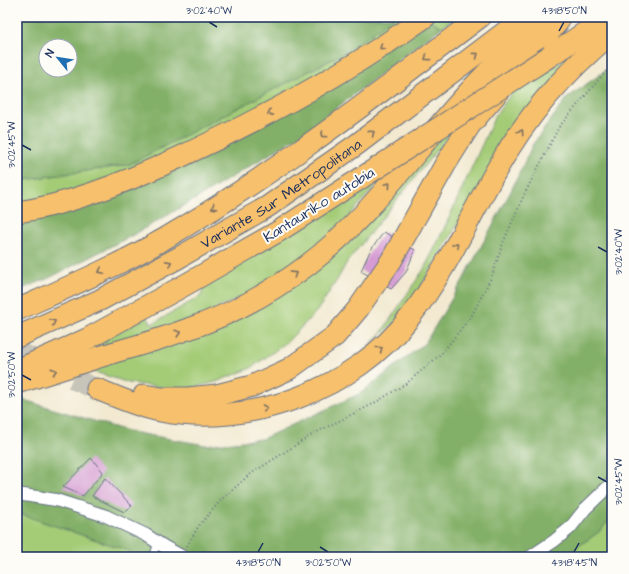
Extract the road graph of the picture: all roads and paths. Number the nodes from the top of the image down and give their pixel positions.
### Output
1 (425, 17) edge
2 (480, 17) edge
3 (525, 17) edge
4 (548, 17) edge
5 (562, 17) edge
6 (608, 17) edge
7 (612, 33) edge
8 (17, 212) edge
9 (17, 310) edge
10 (17, 338) edge
11 (17, 370) edge
12 (17, 383) edge
13 (612, 483) edge
14 (17, 494) edge
15 (160, 544) junction
16 (153, 557) edge
17 (182, 557) edge
18 (530, 557) edge

1 -> 8 highway
2 -> 9 highway
10 -> 3 highway, Variante Sur Metropolitana
12 -> 4 highway
5 -> 7 highway
6 - 11 highway, Kantauriko autobia, bridge
13 - 18 street
14 - 15 street
15 - 16 lane
15 - 17 street, bridge

